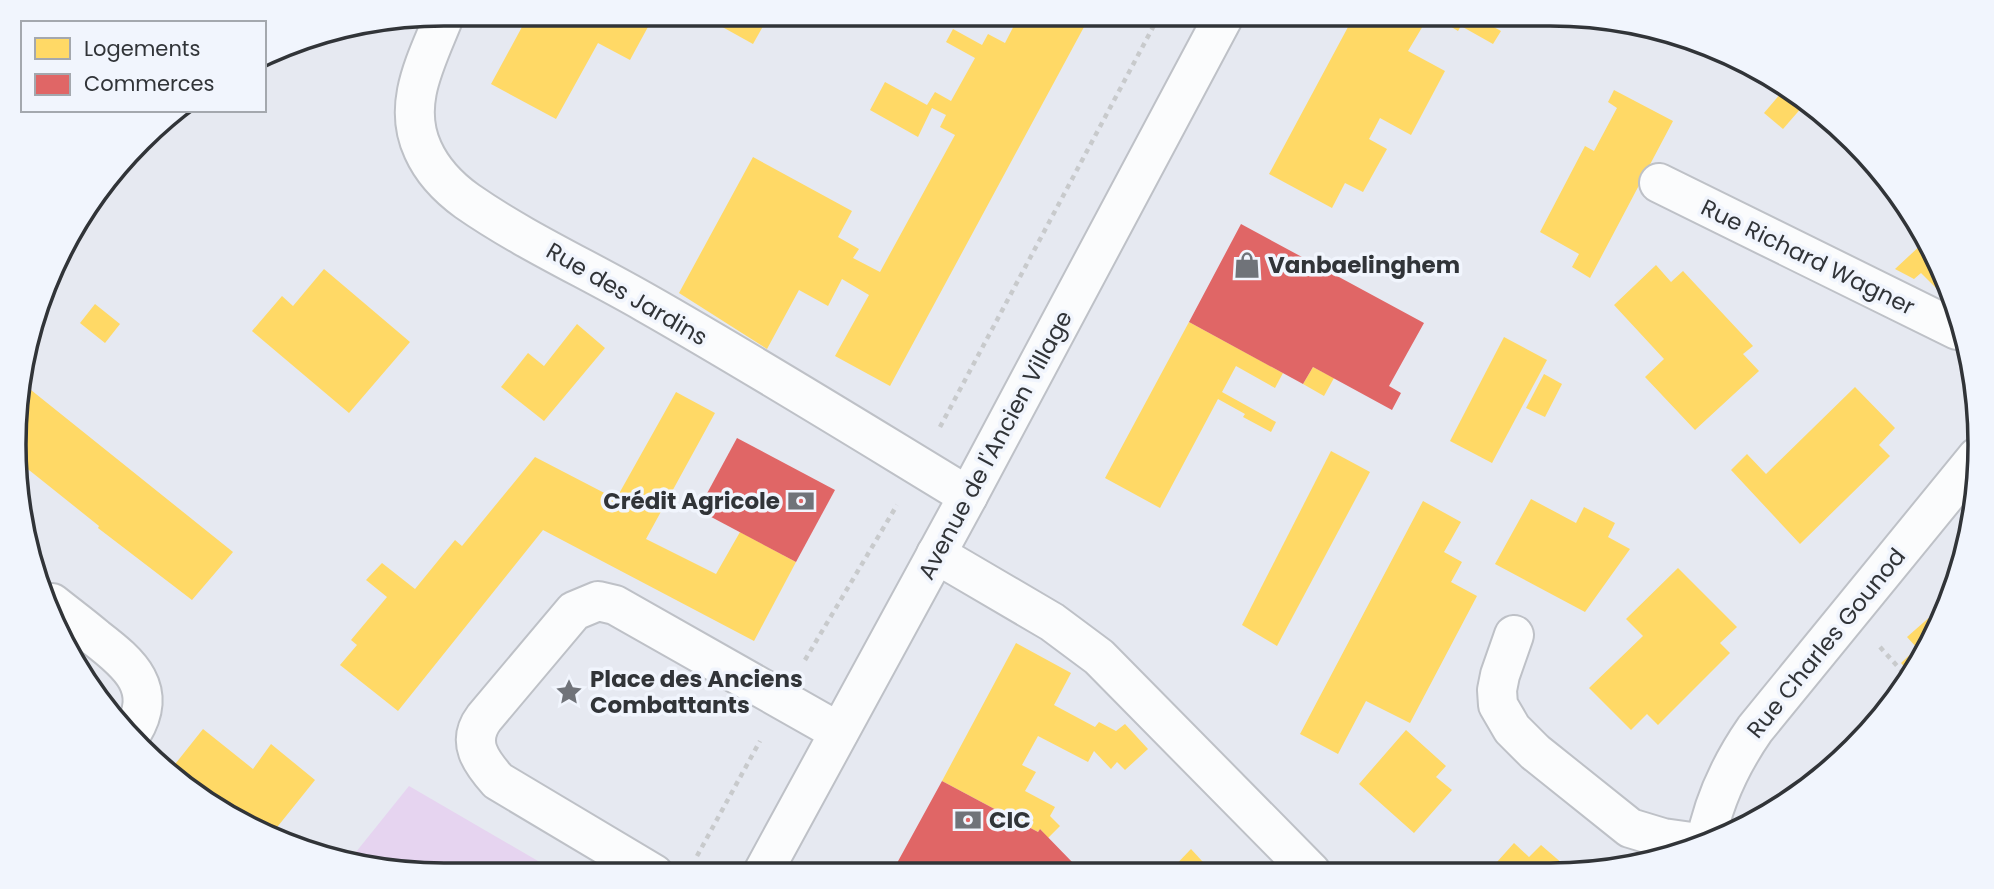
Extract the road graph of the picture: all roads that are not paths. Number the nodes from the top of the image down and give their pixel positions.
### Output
1 (441, 26) edge
2 (1219, 26) edge
3 (1659, 183) dead end
4 (1951, 327) edge
5 (1967, 469) edge
6 (968, 496) junction
7 (936, 554) junction
8 (60, 609) edge
9 (1514, 635) dead end
10 (136, 726) edge
11 (839, 733) junction
12 (1709, 831) edge
13 (1684, 841) edge
14 (636, 863) edge
15 (768, 863) edge
16 (1302, 863) edge

1 - 6 street, Rue des Jardins
2 - 6 street, Avenue de l'Ancien Village
3 - 4 street, Rue Richard Wagner
5 - 12 street, Rue Charles Gounod
6 - 7 street, Avenue de l'Ancien Village
7 - 11 street, Avenue de l'Ancien Village
7 - 16 street
8 - 10 street
9 - 13 street
11 - 14 street
11 - 15 street, Avenue de l'Ancien Village

